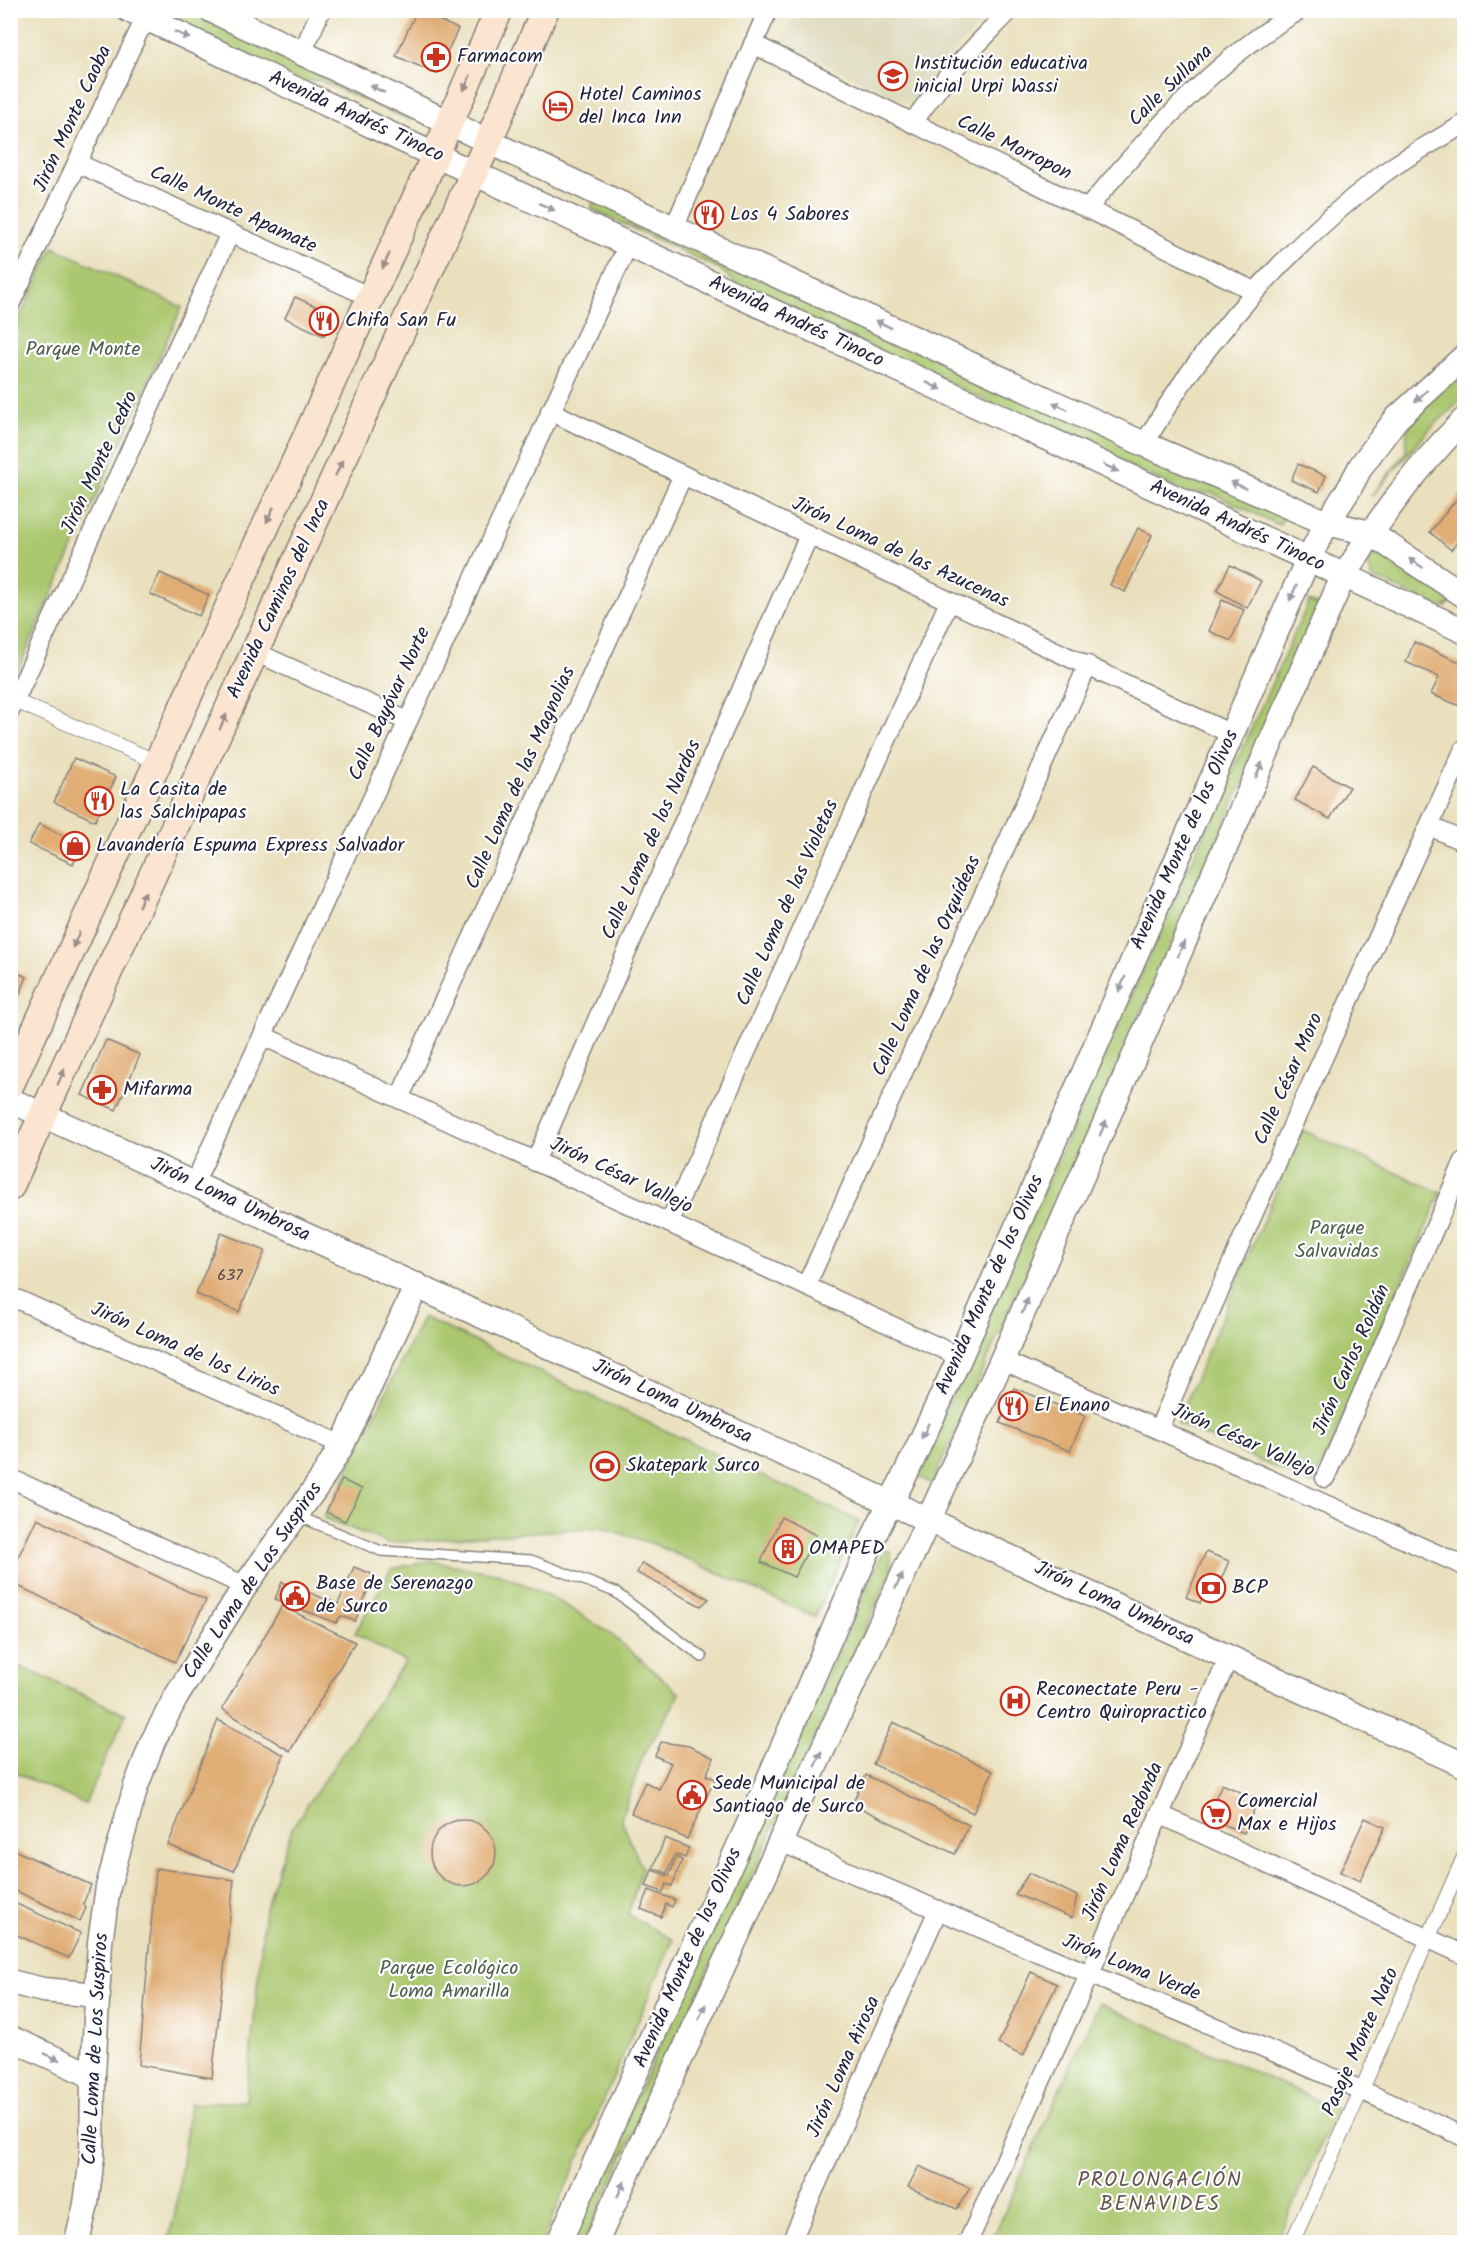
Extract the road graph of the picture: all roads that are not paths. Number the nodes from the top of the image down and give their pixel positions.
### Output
1 (212, 10) edge
2 (321, 10) edge
3 (499, 10) edge
4 (545, 10) edge
5 (768, 10) edge
6 (1010, 10) edge
7 (1300, 10) edge
8 (139, 15) edge
9 (753, 44) junction
10 (302, 53) junction
11 (912, 123) junction
12 (449, 124) junction
13 (1464, 124) edge
14 (488, 142) junction
15 (435, 154) junction
16 (77, 163) junction
17 (474, 171) junction
18 (1088, 209) junction
19 (674, 228) junction
20 (230, 233) junction
21 (628, 245) junction
22 (1254, 291) junction
23 (370, 297) junction
24 (10, 304) edge
25 (1464, 357) edge
26 (550, 411) junction
27 (1464, 420) edge
28 (1144, 444) junction
29 (682, 475) junction
30 (1327, 523) junction
31 (1370, 533) junction
32 (809, 535) junction
33 (1308, 559) junction
34 (1345, 575) junction
35 (1464, 595) edge
36 (949, 602) junction
37 (1464, 631) edge
38 (255, 652) junction
39 (1088, 665) junction
40 (12, 703) edge
41 (407, 721) junction
42 (1231, 734) junction
43 (1464, 750) edge
44 (157, 762) junction
45 (1430, 826) junction
46 (1464, 842) edge
47 (263, 1036) junction
48 (10, 1085) edge
49 (399, 1099) junction
50 (10, 1100) edge
51 (44, 1115) junction
52 (1464, 1161) edge
53 (536, 1162) junction
54 (194, 1184) junction
55 (10, 1187) edge
56 (669, 1223) junction
57 (417, 1285) junction
58 (806, 1286) junction
59 (10, 1296) edge
60 (960, 1357) junction
61 (1002, 1360) junction
62 (1159, 1428) junction
63 (342, 1445) junction
64 (10, 1478) edge
65 (1324, 1478) dead end
66 (891, 1502) junction
67 (296, 1515) junction
68 (928, 1518) junction
69 (1464, 1566) edge
70 (244, 1586) junction
71 (702, 1657) dead end
72 (1228, 1657) junction
73 (1464, 1765) edge
74 (1159, 1814) junction
75 (781, 1842) junction
76 (1464, 1857) edge
77 (938, 1910) junction
78 (1428, 1938) junction
79 (1464, 1955) edge
80 (1089, 1975) junction
81 (10, 1982) edge
82 (98, 1995) junction
83 (10, 2038) edge
84 (93, 2076) junction
85 (1362, 2089) junction
86 (1464, 2137) edge
87 (78, 2242) edge
88 (559, 2242) edge
89 (596, 2242) edge
90 (791, 2242) edge
91 (969, 2242) edge
92 (1292, 2242) edge

1 - 10 street, Avenida Andrés Tinoco
2 - 10 street
3 -> 12 main road
4 - 14 main road, Avenida Caminos del Inca
5 - 9 street
6 - 11 street
7 - 18 street, Calle Sullana
8 -> 15 street, Avenida Andrés Tinoco
8 - 16 street, Jirón Monte Caoba
9 - 11 street, Calle Morropon
9 - 19 street
12 -> 10 street, Avenida Andrés Tinoco
11 - 18 street, Calle Morropon
12 - 14 street, Avenida Andrés Tinoco
12 - 15 main road
13 - 22 street
14 - 17 main road, Avenida Caminos del Inca
14 - 19 street, Avenida Andrés Tinoco
15 - 17 street, Avenida Andrés Tinoco
15 -> 23 main road
16 - 20 street, Calle Monte Apamate
16 - 24 street, Jirón Monte Caoba
17 -> 21 street, Avenida Andrés Tinoco
38 -> 17 main road, Avenida Caminos del Inca
18 - 22 street, Calle Morropon
28 -> 19 street, Avenida Andrés Tinoco
20 - 23 street, Calle Monte Apamate
20 - 40 street, Jirón Monte Cedro
21 - 26 street, Calle Bayóvar Norte
21 -> 33 street, Avenida Andrés Tinoco
22 - 28 street
23 -> 44 main road
25 -> 30 street, Avenida Monte de los Olivos
26 - 29 street, Jirón Loma de las Azucenas
26 - 41 street, Calle Bayóvar Norte
27 - 31 street, Avenida Monte de los Olivos
30 -> 28 street, Avenida Andrés Tinoco
29 - 32 street, Jirón Loma de las Azucenas
29 - 49 street, Calle Loma de las Magnolias
30 - 31 street, Avenida Andrés Tinoco
30 - 33 street, Avenida Monte de los Olivos
31 - 34 street, Avenida Monte de los Olivos
35 -> 31 street, Avenida Andrés Tinoco
32 - 36 street, Jirón Loma de las Azucenas
32 - 53 street, Calle Loma de los Nardos
33 - 34 street, Avenida Andrés Tinoco
33 -> 42 street, Avenida Monte de los Olivos
34 - 37 street, Avenida Andrés Tinoco
61 -> 34 street, Avenida Monte de los Olivos
36 - 39 street, Jirón Loma de las Azucenas
36 - 56 street, Calle Loma de las Violetas
38 - 41 street
51 -> 38 main road, Avenida Caminos del Inca
39 - 42 street, Jirón Loma de las Azucenas
39 - 58 street, Calle Loma de las Orquídeas
40 - 44 street
41 - 47 street, Calle Bayóvar Norte
42 -> 60 street, Avenida Monte de los Olivos
43 - 45 street, Calle César Moro
44 -> 48 main road
45 - 46 street
45 - 62 street, Calle César Moro
47 - 49 street, Jirón César Vallejo
47 - 54 street, Calle Bayóvar Norte
49 - 53 street, Jirón César Vallejo
50 - 51 street, Jirón Loma Umbrosa
51 - 54 street, Jirón Loma Umbrosa
51 - 55 main road, Avenida Caminos del Inca
52 - 65 street, Jirón Carlos Roldán
53 - 56 street, Jirón César Vallejo
54 - 57 street, Jirón Loma Umbrosa
56 - 58 street, Jirón César Vallejo
57 - 63 street, Calle Loma de Los Suspiros
57 - 66 street, Jirón Loma Umbrosa
58 - 60 street, Jirón César Vallejo
59 - 63 street, Jirón Loma de los Lirios
60 -> 66 street, Avenida Monte de los Olivos
61 - 62 street, Jirón César Vallejo
61 - 68 street, Avenida Monte de los Olivos
62 - 69 street, Jirón César Vallejo
63 - 67 street, Calle Loma de Los Suspiros
64 - 70 street
66 - 68 street, Jirón Loma Umbrosa
66 - 88 street, Avenida Monte de los Olivos
67 - 70 street, Calle Loma de Los Suspiros
67 - 71 lane
68 - 72 street, Jirón Loma Umbrosa
75 -> 68 street, Avenida Monte de los Olivos
70 - 82 street, Calle Loma de Los Suspiros
72 - 73 street, Jirón Loma Umbrosa
72 - 74 street, Jirón Loma Redonda
74 - 78 street
74 - 80 street, Jirón Loma Redonda
75 - 77 street, Jirón Loma Verde
89 -> 75 street, Avenida Monte de los Olivos
76 - 78 street, Pasaje Monte Nato
77 - 80 street, Jirón Loma Verde
77 - 90 street, Jirón Loma Airosa
78 - 79 street
78 - 85 street, Pasaje Monte Nato
80 - 85 street, Jirón Loma Verde
80 - 91 street, Jirón Loma Redonda
81 - 82 street
82 - 84 street, Calle Loma de Los Suspiros
83 -> 84 street
84 - 87 street, Calle Loma de Los Suspiros
85 - 86 street, Jirón Loma Verde
85 - 92 street, Pasaje Monte Nato

